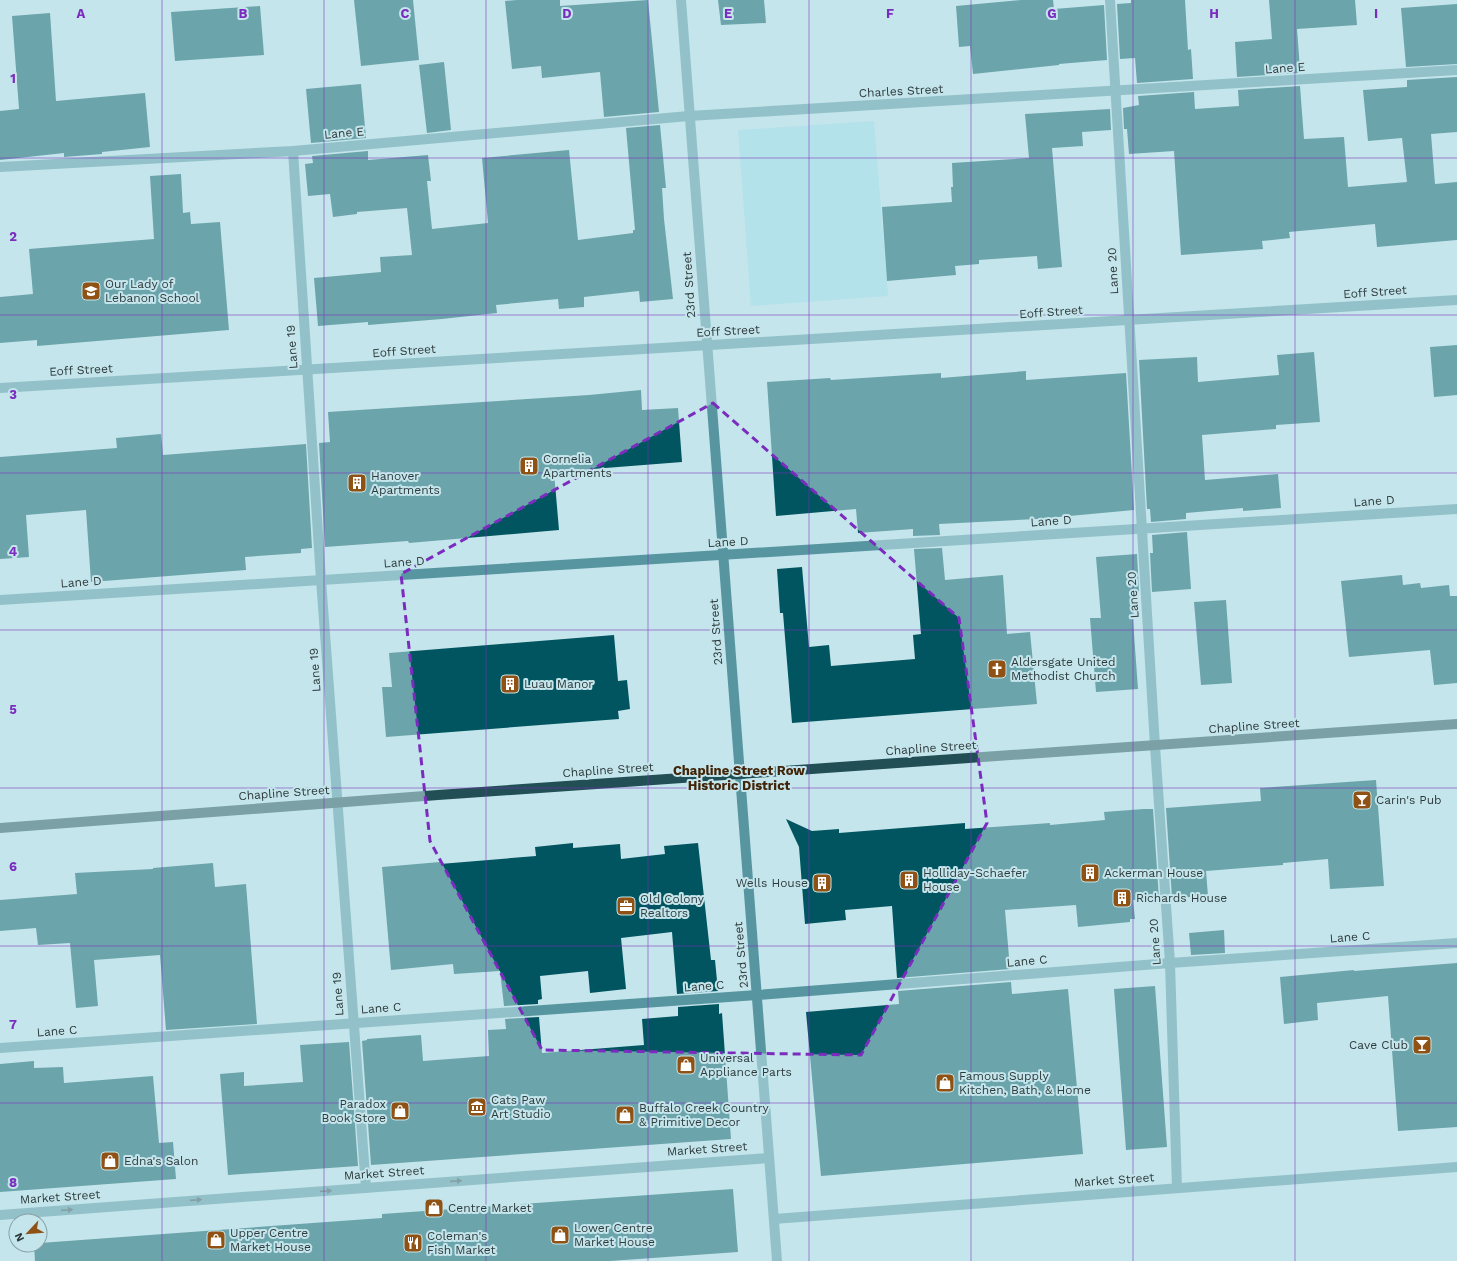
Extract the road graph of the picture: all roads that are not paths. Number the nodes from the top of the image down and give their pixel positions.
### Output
1 (681, 0) edge
2 (1110, 0) edge
3 (1457, 70) edge
4 (1115, 91) junction
5 (689, 116) junction
6 (292, 151) junction
7 (0, 167) edge
8 (1457, 300) edge
9 (1129, 320) junction
10 (707, 346) junction
11 (307, 370) junction
12 (0, 388) edge
13 (1457, 509) edge
14 (1142, 529) junction
15 (723, 555) junction
16 (321, 580) junction
17 (0, 600) edge
18 (1457, 724) edge
19 (1155, 746) junction
20 (740, 774) junction
21 (338, 802) junction
22 (0, 828) edge
23 (1457, 943) edge
24 (1170, 963) junction
25 (757, 996) junction
26 (354, 1023) junction
27 (0, 1048) edge
28 (769, 1158) junction
29 (1457, 1167) edge
30 (366, 1188) junction
31 (1177, 1188) junction
32 (0, 1215) edge
33 (774, 1219) junction
34 (777, 1261) edge

1 - 5 street, 23rd Street
2 - 4 street, Lane 20
3 - 4 street, Lane E
4 - 5 street, Charles Street
4 - 9 street, Lane 20
5 - 6 street, Lane E
5 - 10 street, 23rd Street
6 - 7 street, Lane E
6 - 11 street, Lane 19
8 - 9 street, Eoff Street
9 - 10 street, Eoff Street
9 - 14 street, Lane 20
10 - 11 street, Eoff Street
10 - 15 street, 23rd Street
11 - 12 street, Eoff Street
11 - 16 street, Lane 19
13 - 14 street, Lane D
14 - 15 street, Lane D
14 - 19 street, Lane 20
15 - 16 street, Lane D
15 - 20 street, 23rd Street
16 - 17 street, Lane D
16 - 21 street, Lane 19
18 - 19 main road, Chapline Street
19 - 20 main road, Chapline Street
19 - 24 street, Lane 20
20 - 21 main road, Chapline Street
20 - 25 street, 23rd Street
21 - 22 main road, Chapline Street
21 - 26 street, Lane 19
23 - 24 street, Lane C
24 - 25 street, Lane C
24 - 31 street, Lane 20
25 - 26 street, Lane C
25 - 28 street, 23rd Street
26 - 27 street, Lane C
26 - 30 street, Lane 19
30 -> 28 street, Market Street
28 - 33 street, 23rd Street
29 - 31 street, Market Street
32 -> 30 street, Market Street
31 - 33 street, Market Street
33 - 34 street, 23rd Street

